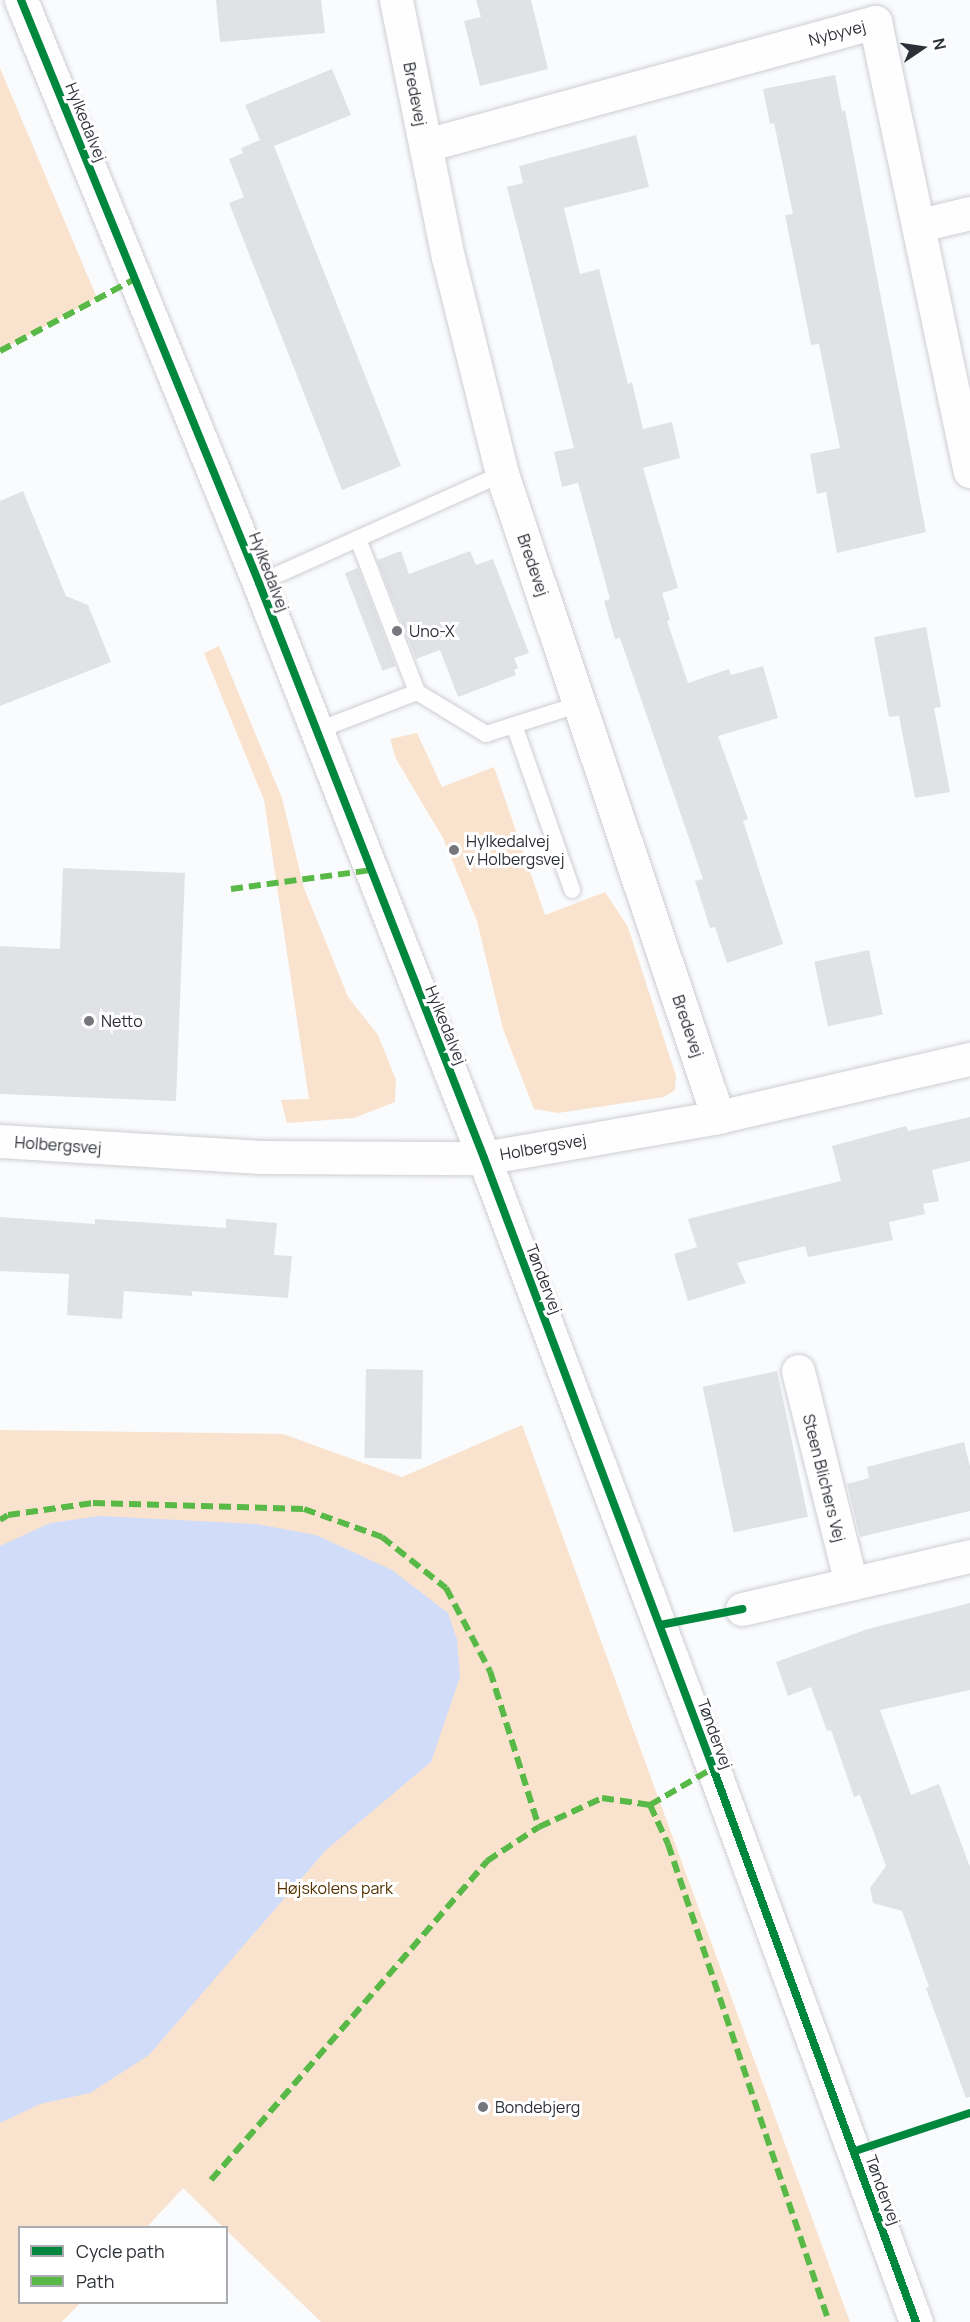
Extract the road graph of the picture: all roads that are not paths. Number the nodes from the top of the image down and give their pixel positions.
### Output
1 (21, 0) edge
2 (396, 0) edge
3 (426, 145) junction
4 (970, 213) edge
5 (920, 225) junction
6 (970, 471) edge
7 (502, 474) junction
8 (358, 539) junction
9 (260, 583) junction
10 (417, 692) junction
11 (580, 704) junction
12 (514, 725) junction
13 (316, 731) junction
14 (572, 890) dead end
15 (970, 1059) edge
16 (718, 1117) junction
17 (0, 1141) edge
18 (484, 1158) junction
19 (798, 1371) dead end
20 (970, 1556) edge
21 (851, 1584) junction
22 (742, 1608) dead end
23 (916, 2322) edge

1 - 9 street, Hylkedalvej
2 - 3 street, Bredevej
3 - 5 street, Nybyvej
3 - 7 street, Bredevej
4 - 5 street
5 - 6 street, Nybyvej
7 - 8 lane
7 - 11 street, Bredevej
8 - 9 lane
8 - 10 lane
9 - 13 street, Hylkedalvej
10 - 12 lane
10 - 13 lane
11 - 12 lane
11 - 16 street, Bredevej
12 - 14 lane
13 - 18 street, Hylkedalvej
15 - 16 street, Holbergsvej
16 - 18 street, Holbergsvej
17 - 18 street, Holbergsvej
18 - 23 street, Tøndervej
19 - 21 street, Steen Blichers Vej
20 - 21 street
21 - 22 street

